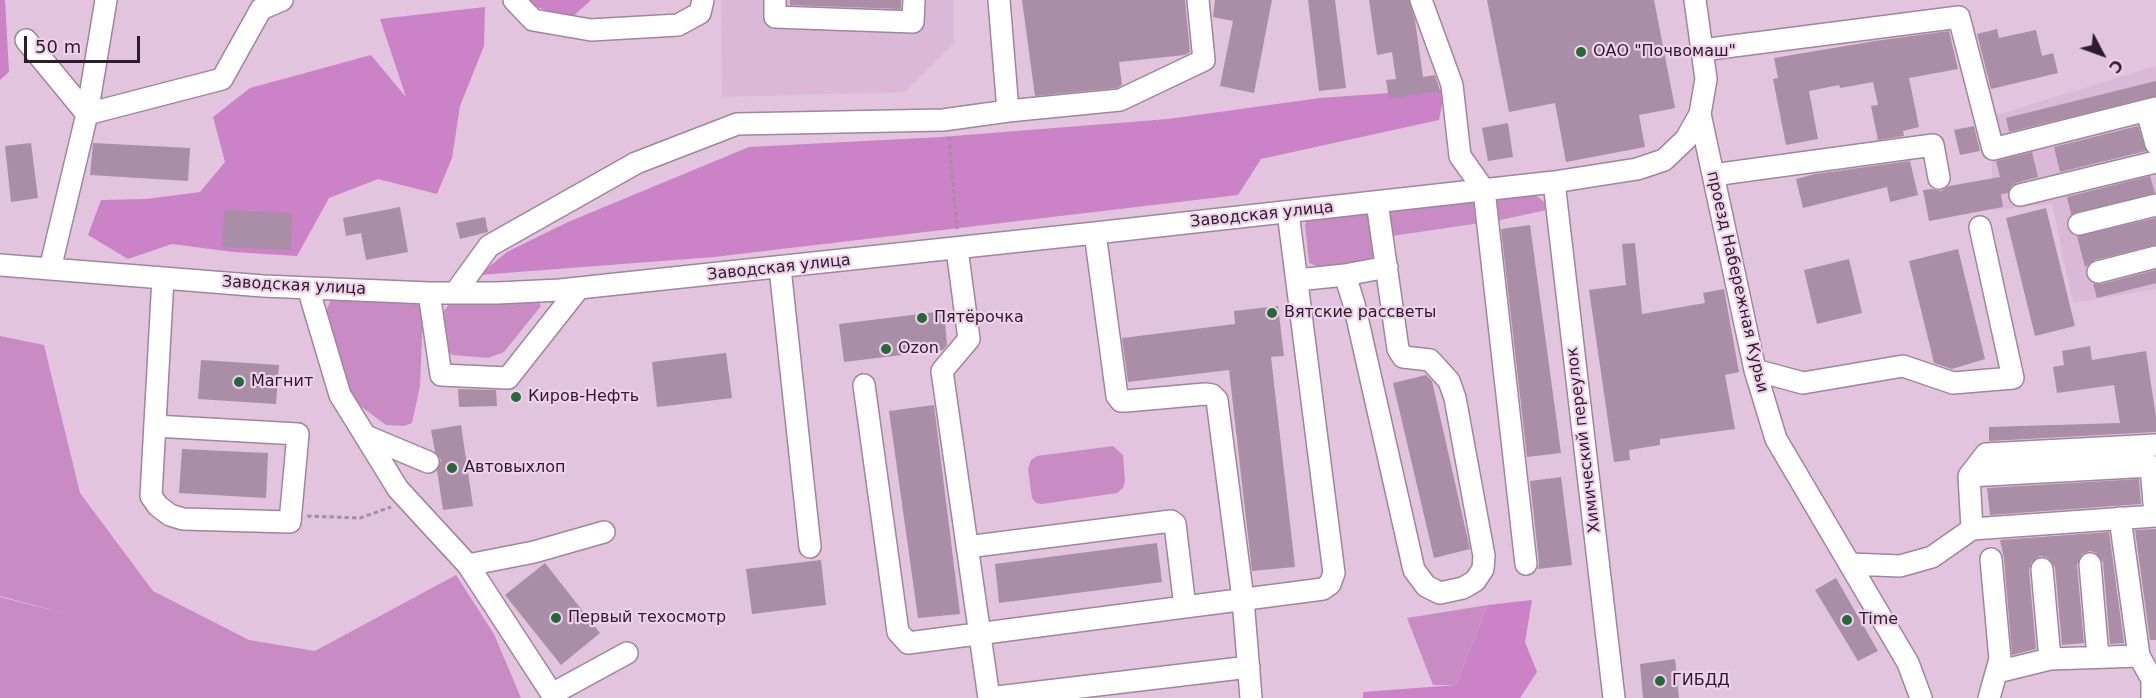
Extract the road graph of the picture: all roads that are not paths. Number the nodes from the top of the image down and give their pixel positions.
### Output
1 (106, 0) edge
2 (282, 0) edge
3 (514, 0) edge
4 (703, 0) edge
5 (774, 0) edge
6 (914, 0) edge
7 (999, 0) edge
8 (1198, 0) edge
9 (1421, 0) edge
10 (1695, 0) edge
11 (255, 4) edge
12 (26, 40) dead end
13 (1702, 50) junction
14 (2152, 110) edge
15 (1008, 111) junction
16 (87, 114) junction
17 (1700, 114) junction
18 (2156, 144) edge
19 (2156, 162) edge
20 (1713, 175) junction
21 (1939, 178) dead end
22 (1554, 182) junction
23 (1484, 190) junction
24 (2020, 195) dead end
25 (1377, 202) junction
26 (2156, 205) edge
27 (1288, 212) junction
28 (2079, 224) dead end
29 (1980, 227) dead end
30 (1095, 233) junction
31 (958, 243) junction
32 (2156, 257) edge
33 (0, 265) edge
34 (1387, 267) junction
35 (780, 268) junction
36 (50, 269) junction
37 (2098, 272) dead end
38 (1345, 275) junction
39 (163, 278) junction
40 (1297, 280) junction
41 (308, 288) junction
42 (579, 288) junction
43 (429, 293) junction
44 (455, 293) junction
45 (1755, 370) junction
46 (864, 385) dead end
47 (155, 426) junction
48 (366, 436) junction
49 (2156, 445) edge
50 (428, 462) dead end
51 (1970, 476) junction
52 (2155, 516) edge
53 (2121, 518) junction
54 (1972, 529) junction
55 (604, 532) dead end
56 (810, 547) dead end
57 (967, 547) junction
58 (1991, 559) dead end
59 (1526, 564) dead end
60 (1850, 564) junction
61 (2090, 564) dead end
62 (468, 565) junction
63 (2042, 569) dead end
64 (1243, 599) junction
65 (1185, 607) junction
66 (978, 633) junction
67 (627, 653) dead end
68 (2139, 656) junction
69 (2098, 657) junction
70 (2050, 659) junction
71 (1249, 667) junction
72 (1997, 672) junction
73 (989, 698) edge
74 (1251, 698) edge
75 (1614, 698) edge
76 (1921, 698) edge
77 (1989, 698) edge
78 (2152, 698) edge

1 - 16 street
2 - 11 street
3 - 4 street
5 - 6 street
7 - 15 street
8 - 15 street
9 - 23 street
10 - 13 street
11 - 16 street
12 - 16 street
13 - 14 street
13 - 17 street
14 - 18 street
15 - 44 street
16 - 36 street
17 - 20 street, проезд Набережная Курьи
17 - 22 street, Заводская улица
19 - 24 street
20 - 21 street
20 - 45 street, проезд Набережная Курьи
22 - 23 street, Заводская улица
22 - 75 street, Химический переулок
23 - 25 street, Заводская улица
23 - 59 street
25 - 27 street, Заводская улица
25 - 34 street
26 - 28 street
27 - 30 street, Заводская улица
27 - 40 street
29 - 45 street
30 - 31 street, Заводская улица
30 - 64 street
31 - 35 street, Заводская улица
31 - 57 street
32 - 37 street
33 - 36 street, Заводская улица
34 - 38 street
34 - 38 street
35 - 42 street, Заводская улица
35 - 56 street
36 - 39 street, Заводская улица
38 - 40 street
39 - 41 street, Заводская улица
39 - 47 street
40 - 64 street
41 - 43 street, Заводская улица
41 - 48 street
42 - 43 street
42 - 44 street, Заводская улица
43 - 44 street, Заводская улица
45 - 60 street, проезд Набережная Курьи
46 - 66 street
47 - 47 street
48 - 50 street
48 - 62 street
49 - 51 street
51 - 52 street
51 - 54 street
52 - 53 street
53 - 54 street
53 - 68 street
54 - 60 street
55 - 62 street
57 - 65 street
57 - 66 street
58 - 72 street
60 - 76 street, проезд Набережная Курьи
61 - 69 street
62 - 67 street
63 - 70 street
64 - 65 street
64 - 71 street
65 - 66 street
66 - 73 street
68 - 69 street
68 - 78 street
69 - 70 street
70 - 72 street
71 - 73 street
71 - 74 street
72 - 77 street

